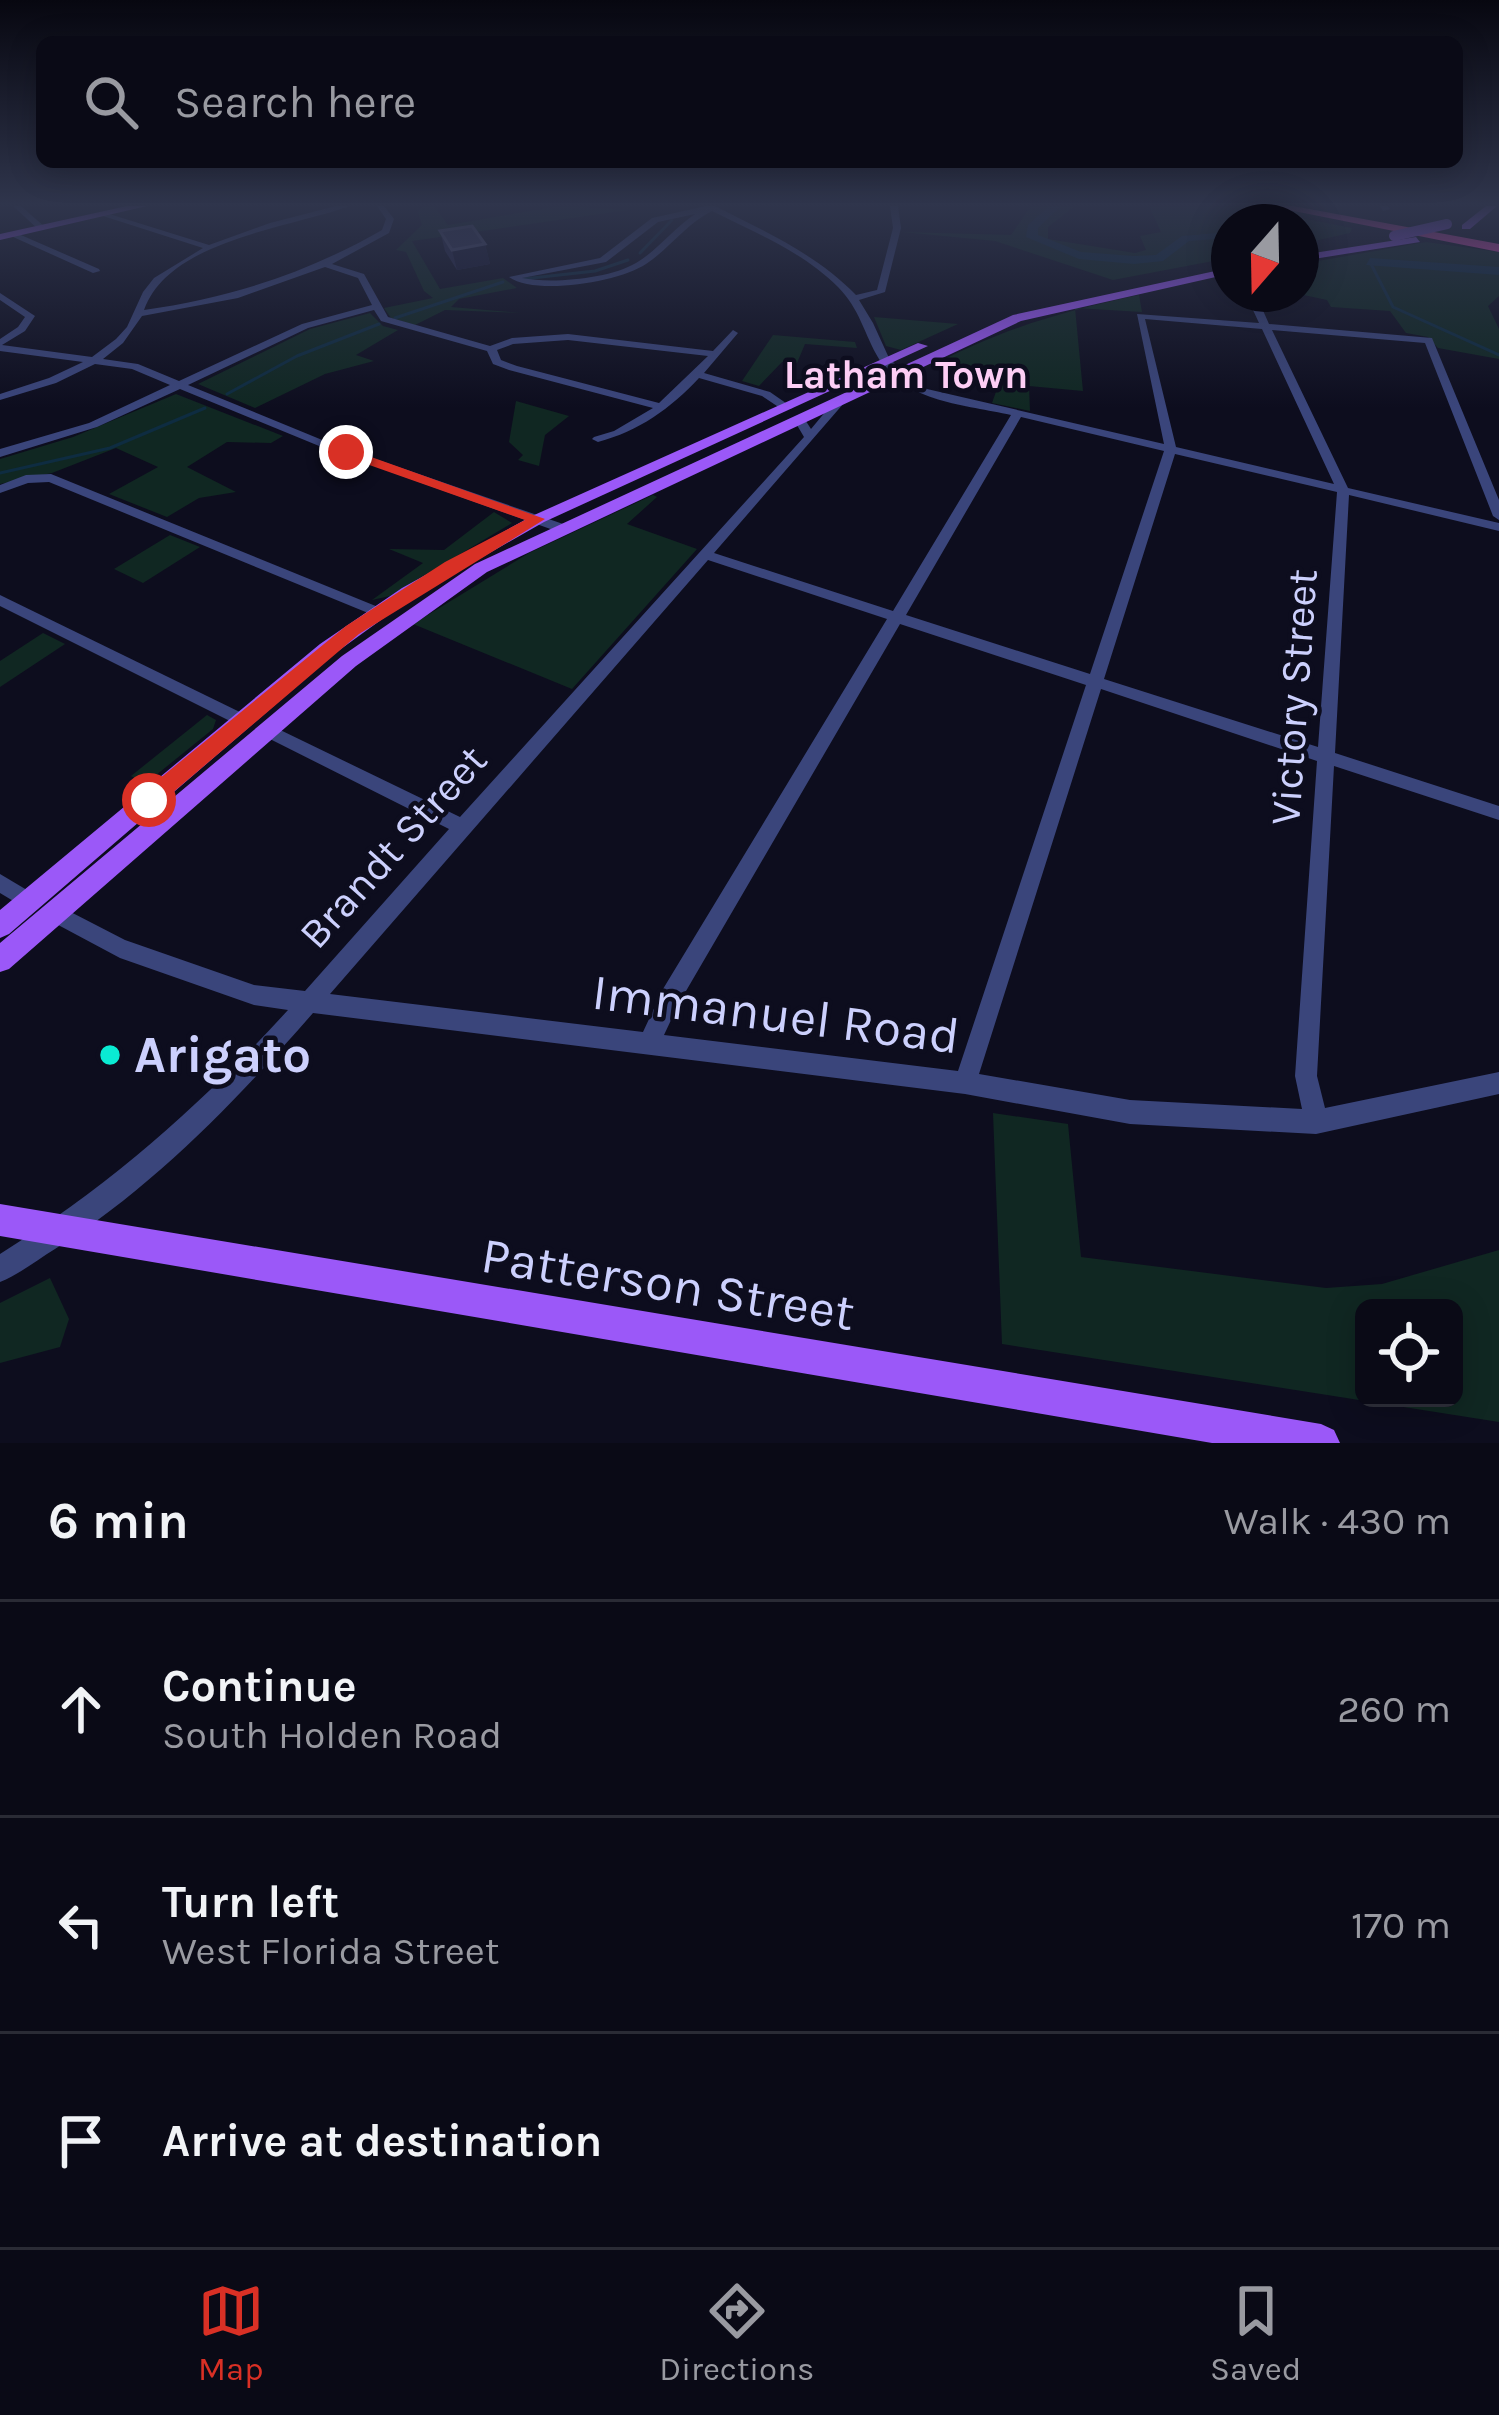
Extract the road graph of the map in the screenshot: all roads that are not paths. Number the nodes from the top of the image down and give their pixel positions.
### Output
1 (170, 273) edge
2 (304, 273) edge
3 (350, 273) edge
4 (529, 273) edge
5 (610, 273) edge
6 (826, 273) edge
7 (886, 273) edge
8 (1203, 273) edge
9 (0, 296) edge
10 (854, 298) junction
11 (374, 307) junction
12 (1260, 312) edge
13 (137, 314) junction
14 (1268, 326) junction
15 (733, 333) dead end
16 (0, 346) edge
17 (491, 349) junction
18 (715, 354) junction
19 (92, 358) junction
20 (889, 369) junction
21 (696, 374) junction
22 (181, 386) junction
23 (0, 398) edge
24 (657, 406) junction
25 (1018, 413) junction
26 (799, 422) junction
27 (598, 440) dead end
28 (1171, 449) junction
29 (0, 454) edge
30 (0, 489) edge
31 (1343, 491) junction
32 (1499, 516) edge
33 (538, 519) junction
34 (1499, 527) edge
35 (561, 528) junction
36 (703, 554) junction
37 (0, 600) edge
38 (378, 611) junction
39 (898, 617) junction
40 (1095, 681) junction
41 (254, 725) junction
42 (1329, 757) junction
43 (1499, 813) edge
44 (462, 827) junction
45 (0, 883) edge
46 (42, 908) junction
47 (0, 926) edge
48 (0, 956) edge
49 (308, 1001) junction
50 (649, 1042) junction
51 (965, 1083) junction
52 (1499, 1083) edge
53 (1316, 1122) junction
54 (0, 1220) edge
55 (67, 1231) junction
56 (0, 1269) edge
57 (1321, 1443) edge

1 - 13 street
2 - 13 street
3 - 11 street
4 - 5 street
6 - 10 street
7 - 10 street
8 - 20 main road
9 - 16 street
10 - 20 street
11 - 17 street
11 - 22 street
12 - 14 street, Victory Street
13 - 19 street
14 - 28 street
14 - 31 street, Victory Street
14 - 32 street
15 - 18 street
16 - 19 street
17 - 18 street
17 - 24 street
18 - 21 street
19 - 22 street
19 - 23 street
20 - 25 street
20 - 26 main road
20 - 26 main road
21 - 24 street
21 - 26 street
22 - 29 street
22 - 33 street
24 - 27 street
25 - 28 street
25 - 39 street
26 - 33 main road
26 - 35 main road
26 - 36 street, Brandt Street
28 - 31 street
28 - 40 street
30 - 38 street
31 - 34 street
31 - 42 street, Victory Street
33 - 35 street
33 - 38 main road
35 - 41 main road
36 - 39 street
36 - 44 street, Brandt Street
37 - 41 street
38 - 41 main road
39 - 40 street
39 - 50 street
40 - 42 street
40 - 51 street
41 - 44 street
41 - 46 main road
42 - 43 street
42 - 53 street, Victory Street
44 - 49 street, Brandt Street
45 - 46 street, Immanuel Road
46 - 47 main road
46 - 48 main road
46 - 49 street, Immanuel Road
49 - 50 street, Immanuel Road
49 - 55 street, Brandt Street
50 - 51 street, Immanuel Road
51 - 53 street, Immanuel Road
52 - 53 street, Immanuel Road
54 - 55 main road, Patterson Street
55 - 56 street, Brandt Street
55 - 57 main road, Patterson Street

